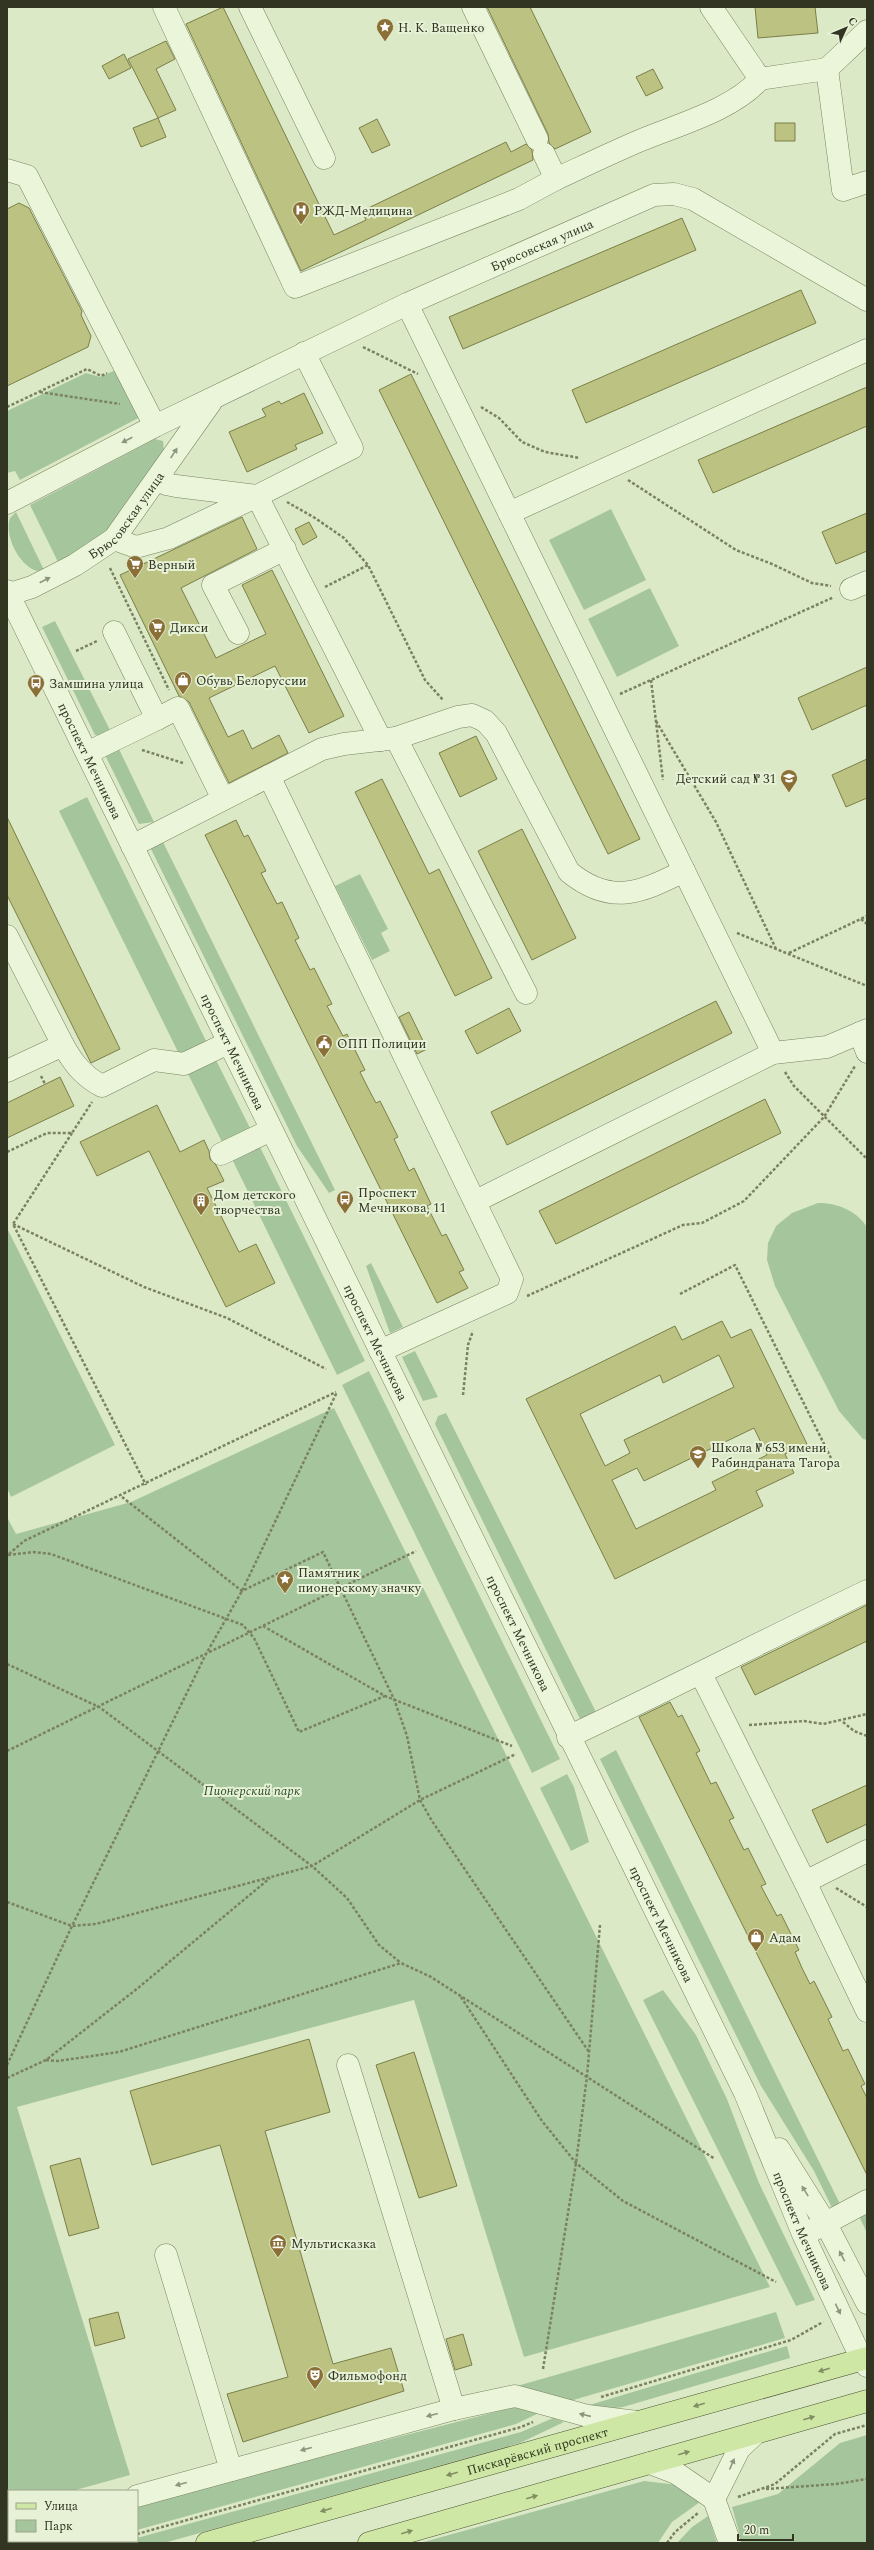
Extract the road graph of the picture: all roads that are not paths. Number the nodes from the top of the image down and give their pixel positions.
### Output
1 (250, 7) edge
2 (473, 7) edge
3 (711, 7) edge
4 (170, 9) edge
5 (867, 31) edge
6 (827, 69) junction
7 (760, 79) junction
8 (324, 158) dead end
9 (7, 170) edge
10 (556, 179) junction
11 (867, 182) edge
12 (867, 300) edge
13 (407, 304) junction
14 (867, 350) edge
15 (304, 353) junction
16 (212, 400) junction
17 (150, 417) junction
18 (158, 478) junction
19 (258, 496) junction
20 (7, 503) edge
21 (509, 513) junction
22 (114, 539) junction
23 (285, 549) junction
24 (8, 593) edge
25 (114, 632) dead end
26 (238, 633) dead end
27 (157, 719) junction
28 (389, 739) junction
29 (87, 753) junction
30 (268, 776) junction
31 (219, 790) junction
32 (132, 846) junction
33 (684, 871) junction
34 (7, 936) edge
35 (526, 993) dead end
36 (865, 1041) edge
37 (228, 1043) junction
38 (63, 1045) junction
39 (773, 1053) junction
40 (7, 1071) edge
41 (271, 1130) junction
42 (221, 1154) dead end
43 (476, 1201) junction
44 (380, 1351) junction
45 (867, 1591) edge
46 (701, 1674) junction
47 (568, 1737) junction
48 (867, 1851) edge
49 (811, 1879) junction
50 (867, 2011) edge
51 (348, 2064) dead end
52 (745, 2093) junction
53 (867, 2201) edge
54 (826, 2224) junction
55 (803, 2234) junction
56 (166, 2255) dead end
57 (867, 2303) edge
58 (865, 2361) edge
59 (867, 2401) edge
60 (454, 2409) junction
61 (637, 2422) junction
62 (756, 2433) junction
63 (650, 2463) junction
64 (231, 2470) junction
65 (138, 2496) edge
66 (715, 2501) junction
67 (207, 2543) edge
68 (369, 2543) edge
69 (730, 2543) edge

1 - 8 street
2 - 10 street
3 - 7 street
4 - 10 street
5 - 6 street
6 - 7 street
6 - 11 street
7 - 10 street
9 - 17 street
12 - 13 street, Брюсовская улица
13 - 15 street, Брюсовская улица
13 - 21 street
14 - 21 street
15 - 16 street, Брюсовская улица
15 - 19 street
16 - 17 street, Брюсовская улица
18 -> 16 street, Брюсовская улица
17 -> 20 street, Брюсовская улица
18 - 19 street
18 - 22 street, Брюсовская улица
19 - 22 street
19 - 23 street
21 - 33 street
24 -> 22 street, Брюсовская улица
23 - 26 street
23 - 28 street
24 - 29 street, проспект Мечникова
25 - 27 street
27 - 29 street
27 - 31 street
28 - 30 street
28 - 33 street
28 - 35 street
29 - 32 street, проспект Мечникова
30 - 31 street
30 - 43 street
31 - 32 street
32 - 37 street, проспект Мечникова
33 - 39 street
34 - 38 street
36 - 39 street
37 - 38 street
37 - 41 street, проспект Мечникова
38 - 40 street
39 - 43 street
41 - 42 street
41 - 44 street, проспект Мечникова
43 - 44 street
44 - 47 street, проспект Мечникова
45 - 46 street
46 - 47 street
46 - 49 street
47 - 52 street, проспект Мечникова
48 - 49 street
49 - 50 street
51 - 60 street
54 -> 52 street, проспект Мечникова
52 - 55 street, проспект Мечникова
53 - 54 street
54 - 55 street
57 -> 54 street, проспект Мечникова
55 -> 58 street, проспект Мечникова
56 - 64 street
58 -> 61 main road, Пискарёвский проспект
62 -> 59 main road
61 -> 60 street
60 -> 64 street
61 -> 67 main road, Пискарёвский проспект
63 -> 62 main road
66 -> 62 street
63 - 66 street
68 -> 63 main road
64 -> 65 street
66 - 69 street

